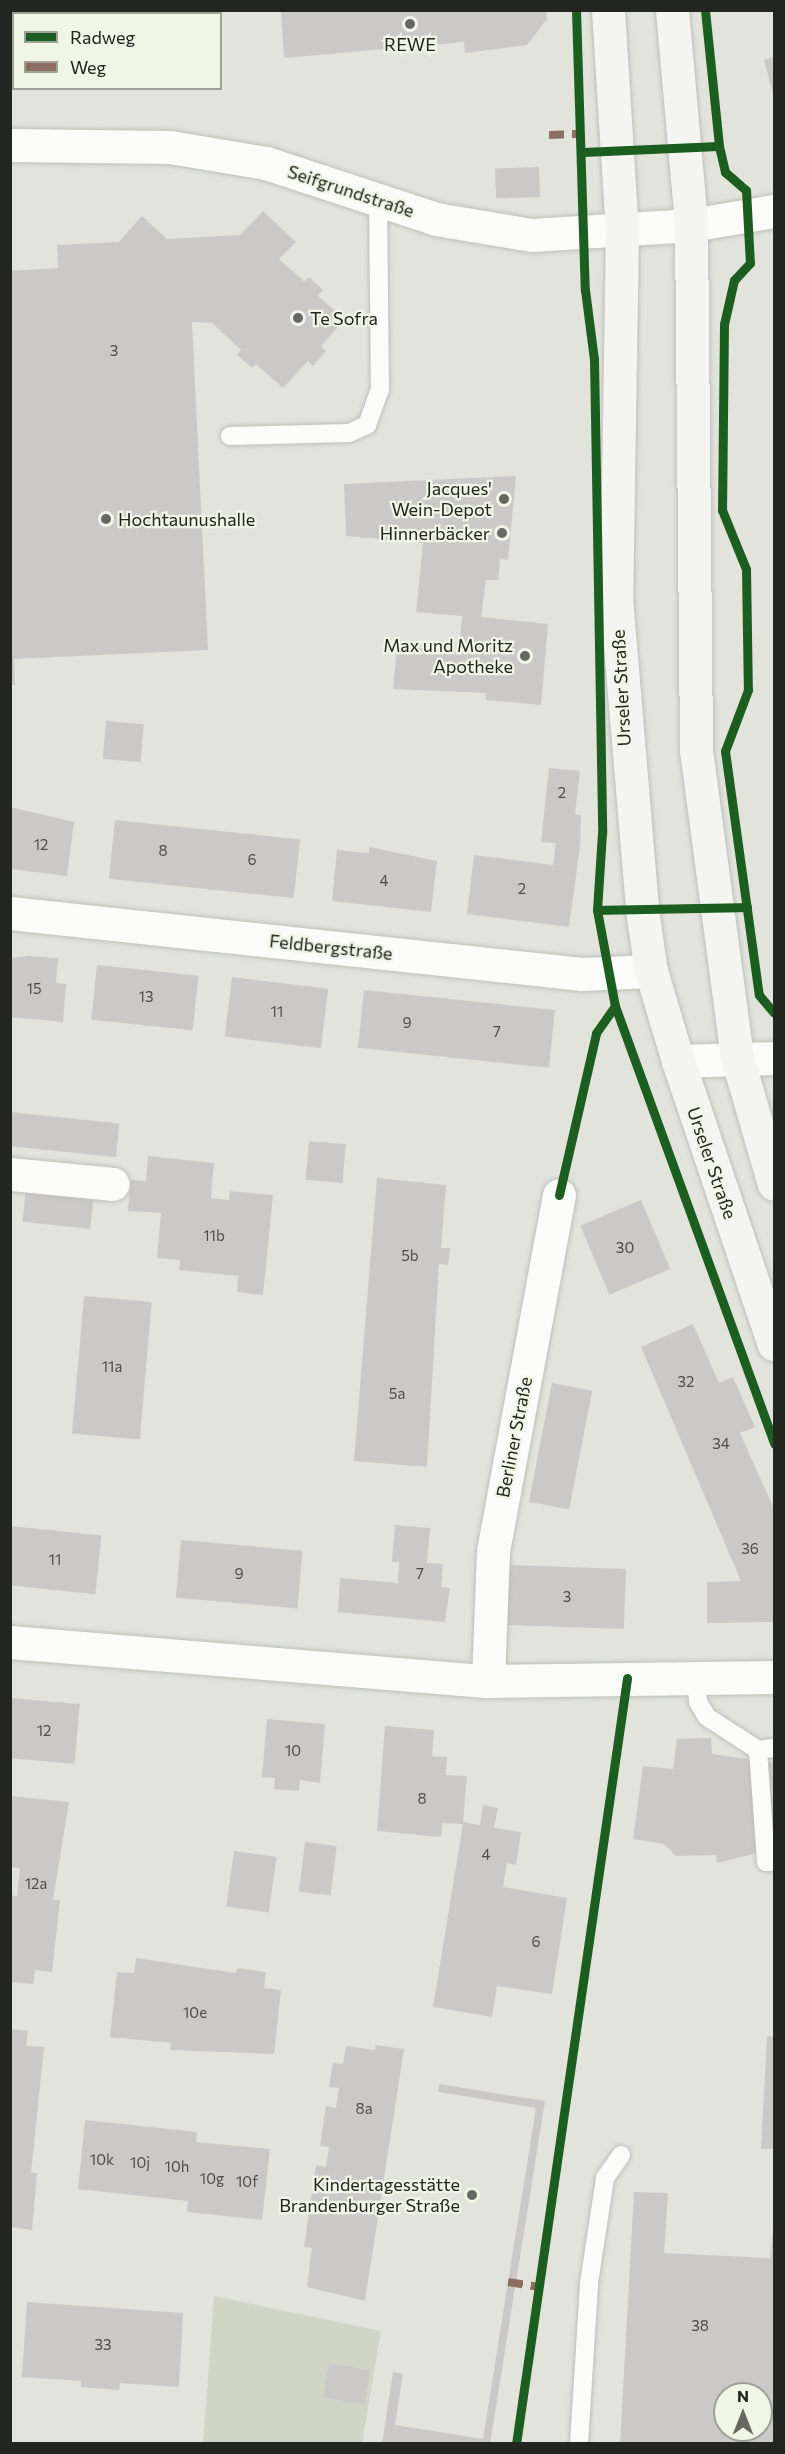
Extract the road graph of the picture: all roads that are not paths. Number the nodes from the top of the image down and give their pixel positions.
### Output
1 (608, 10) edge
2 (672, 10) edge
3 (10, 145) edge
4 (378, 201) junction
5 (774, 211) edge
6 (691, 225) junction
7 (622, 231) junction
8 (230, 436) dead end
9 (10, 913) edge
10 (651, 971) junction
11 (737, 1057) junction
12 (774, 1058) edge
13 (678, 1061) junction
14 (10, 1174) edge
15 (113, 1184) dead end
16 (774, 1184) edge
17 (559, 1196) dead end
18 (774, 1344) edge
19 (10, 1642) edge
20 (696, 1677) junction
21 (774, 1677) edge
22 (488, 1681) junction
23 (766, 1749) edge
24 (774, 1862) edge
25 (621, 2155) dead end
26 (579, 2444) edge

1 - 7 street, Urseler Straße
2 - 6 street
3 - 4 street, Seifgrundstraße
4 - 7 street, Seifgrundstraße
4 - 8 lane
5 - 6 street, Seifgrundstraße
6 - 7 street, Seifgrundstraße
6 - 11 street
7 - 10 street, Urseler Straße
9 - 10 street, Feldbergstraße
10 - 13 street, Urseler Straße
11 - 12 street
11 - 13 street
11 - 16 street
13 - 18 street, Urseler Straße
14 - 15 street
17 - 22 street, Berliner Straße
19 - 22 street
20 - 21 street
20 - 22 street
20 - 23 lane
23 - 24 lane
25 - 26 lane

